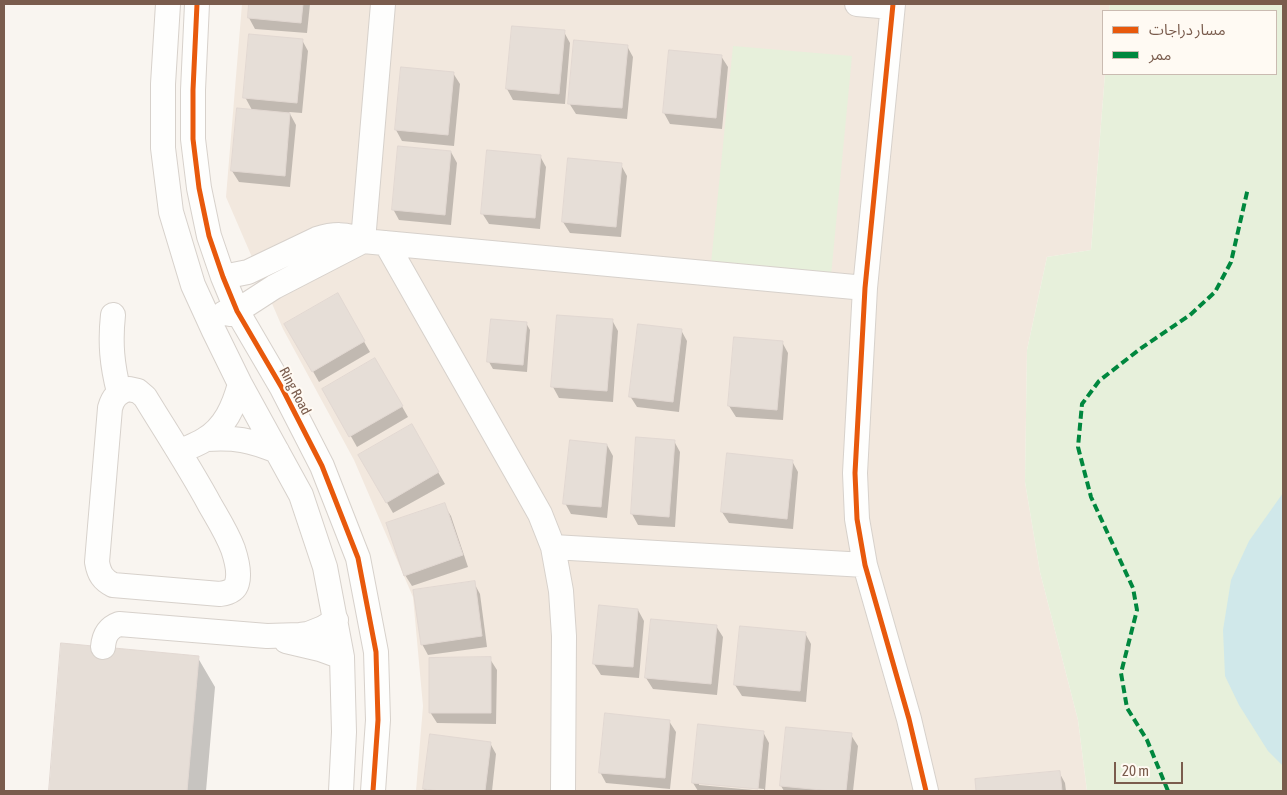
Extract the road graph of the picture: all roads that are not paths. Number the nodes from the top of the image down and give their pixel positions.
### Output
1 (168, 4) edge
2 (197, 4) edge
3 (383, 4) edge
4 (857, 4) edge
5 (893, 6) edge
6 (374, 242) junction
7 (182, 249) junction
8 (223, 277) junction
9 (865, 288) junction
10 (237, 312) junction
11 (113, 315) dead end
12 (240, 384) junction
13 (120, 392) junction
14 (206, 439) junction
15 (277, 451) junction
16 (179, 452) junction
17 (553, 547) junction
18 (865, 565) junction
19 (336, 620) junction
20 (267, 636) junction
21 (102, 647) dead end
22 (342, 657) junction
23 (341, 791) edge
24 (373, 791) edge
25 (563, 791) edge
26 (926, 791) edge

1 - 7 street
2 - 8 street, Ring Road
3 - 6 street
4 - 5 street
5 - 9 street
6 - 8 street
6 - 9 street
6 - 10 street
6 - 17 street
7 - 10 street
7 - 12 street
8 - 10 street, Ring Road
9 - 18 street
10 - 24 street, Ring Road
11 - 13 street
12 - 14 street
12 - 15 street
13 - 16 street
13 - 16 street
14 - 15 street
14 - 16 street
15 - 19 street
17 - 18 street
17 - 25 street
18 - 26 street
19 - 20 street
19 - 22 street
20 - 21 street
20 - 22 street
22 - 23 street

